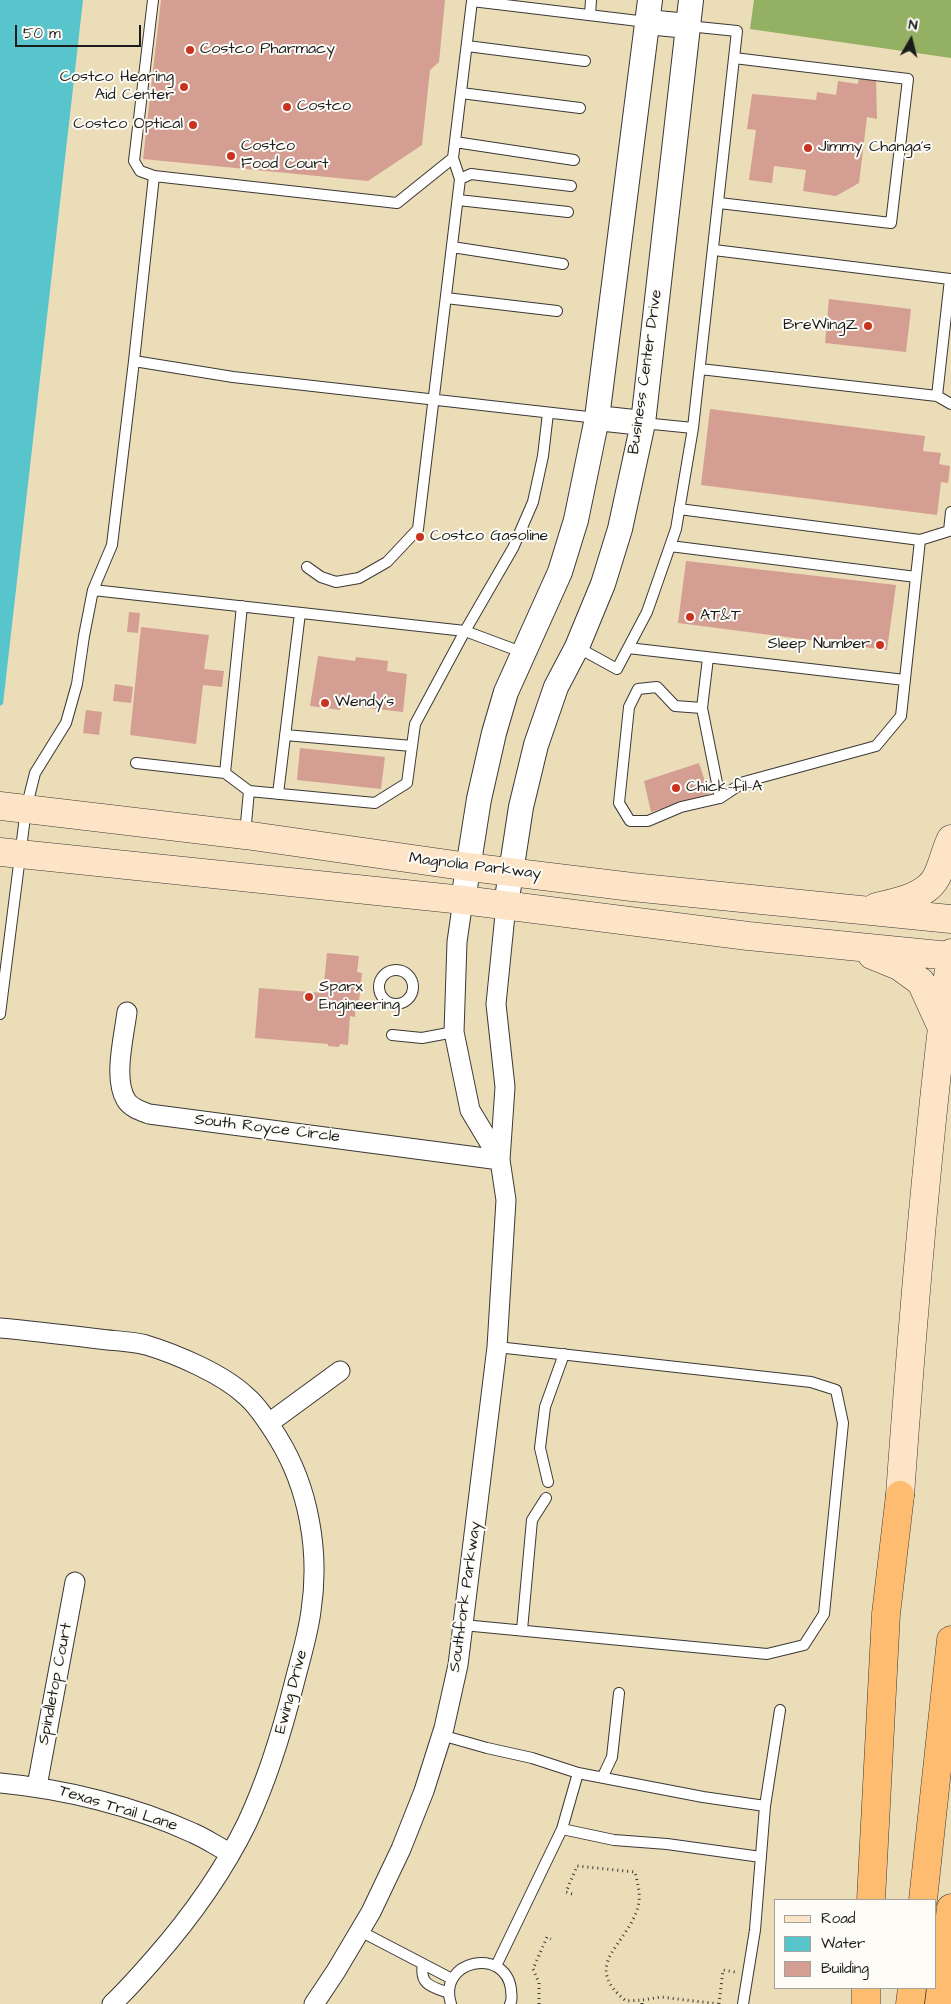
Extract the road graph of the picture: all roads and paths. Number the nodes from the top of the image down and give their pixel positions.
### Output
1 (153, 0) edge
2 (592, 0) edge
3 (691, 0) edge
4 (472, 1) edge
5 (648, 11) edge
6 (590, 15) junction
7 (688, 26) junction
8 (467, 46) junction
9 (734, 58) junction
10 (585, 61) dead end
11 (461, 93) junction
12 (580, 108) dead end
13 (455, 142) junction
14 (453, 158) junction
15 (574, 160) dead end
16 (154, 176) junction
17 (460, 179) junction
18 (571, 186) dead end
19 (458, 200) junction
20 (719, 203) junction
21 (568, 212) dead end
22 (452, 247) junction
23 (714, 250) junction
24 (562, 264) dead end
25 (446, 298) junction
26 (557, 311) dead end
27 (134, 361) junction
28 (700, 368) junction
29 (937, 396) junction
30 (433, 398) junction
31 (951, 404) edge
32 (548, 413) junction
33 (596, 418) junction
34 (643, 423) junction
35 (693, 428) junction
36 (679, 509) junction
37 (951, 512) edge
38 (920, 540) junction
39 (670, 546) junction
40 (307, 567) dead end
41 (916, 577) junction
42 (93, 590) junction
43 (242, 606) junction
44 (300, 613) junction
45 (464, 632) junction
46 (577, 647) junction
47 (628, 648) junction
48 (524, 654) junction
49 (708, 658) junction
50 (905, 680) junction
51 (702, 708) junction
52 (285, 735) junction
53 (412, 746) junction
54 (136, 763) dead end
55 (225, 773) junction
56 (249, 791) junction
57 (278, 794) junction
58 (720, 798) junction
59 (0, 806) edge
60 (26, 809) junction
61 (245, 835) junction
62 (951, 839) edge
63 (11, 853) edge
64 (469, 867) junction
65 (510, 872) junction
66 (464, 900) junction
67 (506, 905) junction
68 (862, 910) junction
69 (951, 919) edge
70 (845, 945) junction
71 (951, 955) edge
72 (126, 1012) dead end
73 (0, 1014) edge
74 (943, 1028) junction
75 (454, 1032) junction
76 (392, 1035) dead end
77 (500, 1160) junction
78 (0, 1328) edge
79 (497, 1347) junction
80 (564, 1354) junction
81 (340, 1371) dead end
82 (269, 1423) junction
83 (548, 1482) dead end
84 (900, 1495) joint
85 (546, 1498) dead end
86 (75, 1582) dead end
87 (463, 1625) junction
88 (522, 1630) junction
89 (951, 1640) edge
90 (619, 1693) dead end
91 (780, 1710) dead end
92 (441, 1735) junction
93 (578, 1773) junction
94 (603, 1776) junction
95 (0, 1783) edge
96 (37, 1786) junction
97 (765, 1806) junction
98 (562, 1829) junction
99 (230, 1853) junction
100 (761, 1857) junction
101 (572, 1894) dead end
102 (871, 1899) edge
103 (922, 1899) edge
104 (951, 1908) edge
105 (360, 1932) junction
106 (551, 1939) dead end
107 (423, 1964) junction
108 (496, 1966) junction
109 (748, 1974) junction
110 (452, 1979) junction
111 (866, 1989) edge
112 (912, 1989) edge
113 (449, 1993) junction
114 (642, 2002) edge
115 (112, 2004) edge
116 (314, 2004) edge
117 (451, 2004) edge
118 (510, 2004) edge
119 (539, 2004) edge
120 (719, 2004) edge
121 (743, 2004) edge
122 (866, 2004) edge
123 (910, 2004) edge
124 (939, 2004) edge

1 - 16 lane
2 - 6 lane
3 - 7 street, Business Center Drive
4 - 6 lane
4 - 8 lane
5 - 6 lane
5 - 7 street
5 - 33 street
7 - 9 lane
7 - 34 street, Business Center Drive
8 - 10 lane
8 - 11 lane
9 - 20 lane
9 - 20 lane
11 - 12 lane
11 - 13 lane
13 - 14 lane
13 - 15 lane
14 - 16 lane
14 - 17 lane
16 - 27 lane
17 - 18 lane
17 - 19 lane
19 - 21 lane
19 - 22 lane
20 - 23 lane
22 - 24 lane
22 - 25 lane
23 - 28 lane
23 - 29 lane
25 - 26 lane
25 - 30 lane
27 - 30 lane
27 - 42 lane
28 - 29 lane
28 - 35 lane
29 - 31 lane
30 - 32 lane
30 - 40 lane
32 - 33 lane
32 - 45 lane
33 - 34 street
33 - 48 street
34 - 35 lane
34 - 46 street, Business Center Drive
35 - 36 lane
36 - 38 lane
36 - 39 lane
37 - 38 lane
38 - 41 lane
39 - 41 lane
39 - 47 lane
41 - 50 lane
42 - 43 lane
42 - 60 lane
43 - 44 lane
43 - 55 lane
44 - 45 lane
44 - 52 lane
45 - 48 lane
45 - 53 lane
46 - 47 lane
46 - 65 street, Business Center Drive
47 - 49 lane
48 - 64 street
49 - 50 lane
49 - 51 lane
50 - 58 lane
51 - 58 lane
51 - 58 lane
52 - 53 lane
52 - 57 lane
53 - 57 lane
54 - 55 lane
55 - 56 lane
56 - 57 lane
56 - 61 lane
59 - 60 main road, Magnolia Parkway
60 - 61 main road, Magnolia Parkway
60 - 63 lane
61 - 64 main road, Magnolia Parkway
62 - 68 main road
63 - 66 main road
63 - 73 lane
64 - 65 main road, Magnolia Parkway
64 - 66 street
65 - 67 street, Business Center Drive
65 - 68 main road, Magnolia Parkway
66 - 67 main road
66 - 75 street, Southfork Parkway
67 - 70 main road
67 - 77 street, Southfork Parkway
68 - 69 main road, Magnolia Parkway
70 - 71 main road
70 - 74 main road
71 - 74 main road
72 - 77 street, South Royce Circle
74 - 84 main road
75 - 76 lane
75 - 77 street, Southfork Parkway
77 - 79 street, Southfork Parkway
78 - 82 street, Ewing Drive
79 - 80 lane
79 - 87 street, Southfork Parkway
80 - 83 lane
80 - 88 lane
81 - 82 street
82 - 99 street, Ewing Drive
84 - 102 highway
85 - 88 lane
86 - 96 street, Spindletop Court
87 - 88 lane
87 - 92 street, Southfork Parkway
89 - 103 highway
90 - 94 lane
91 - 97 lane
92 - 93 lane
92 - 105 street, Southfork Parkway
93 - 94 lane
93 - 98 lane
94 - 97 lane
95 - 96 street, Texas Trail Lane
96 - 99 street, Texas Trail Lane
97 - 100 lane
98 - 100 lane
98 - 108 lane
99 - 115 street, Ewing Drive
100 - 109 lane
101 - 114 path
104 - 124 highway
105 - 107 lane
105 - 116 street, Southfork Parkway
106 - 119 path
107 - 110 lane
107 - 113 lane
108 - 110 lane
108 - 118 lane
109 - 120 path
109 - 121 lane
110 - 113 lane
111 - 122 highway
112 - 123 highway
113 - 117 lane
114 - 120 path

